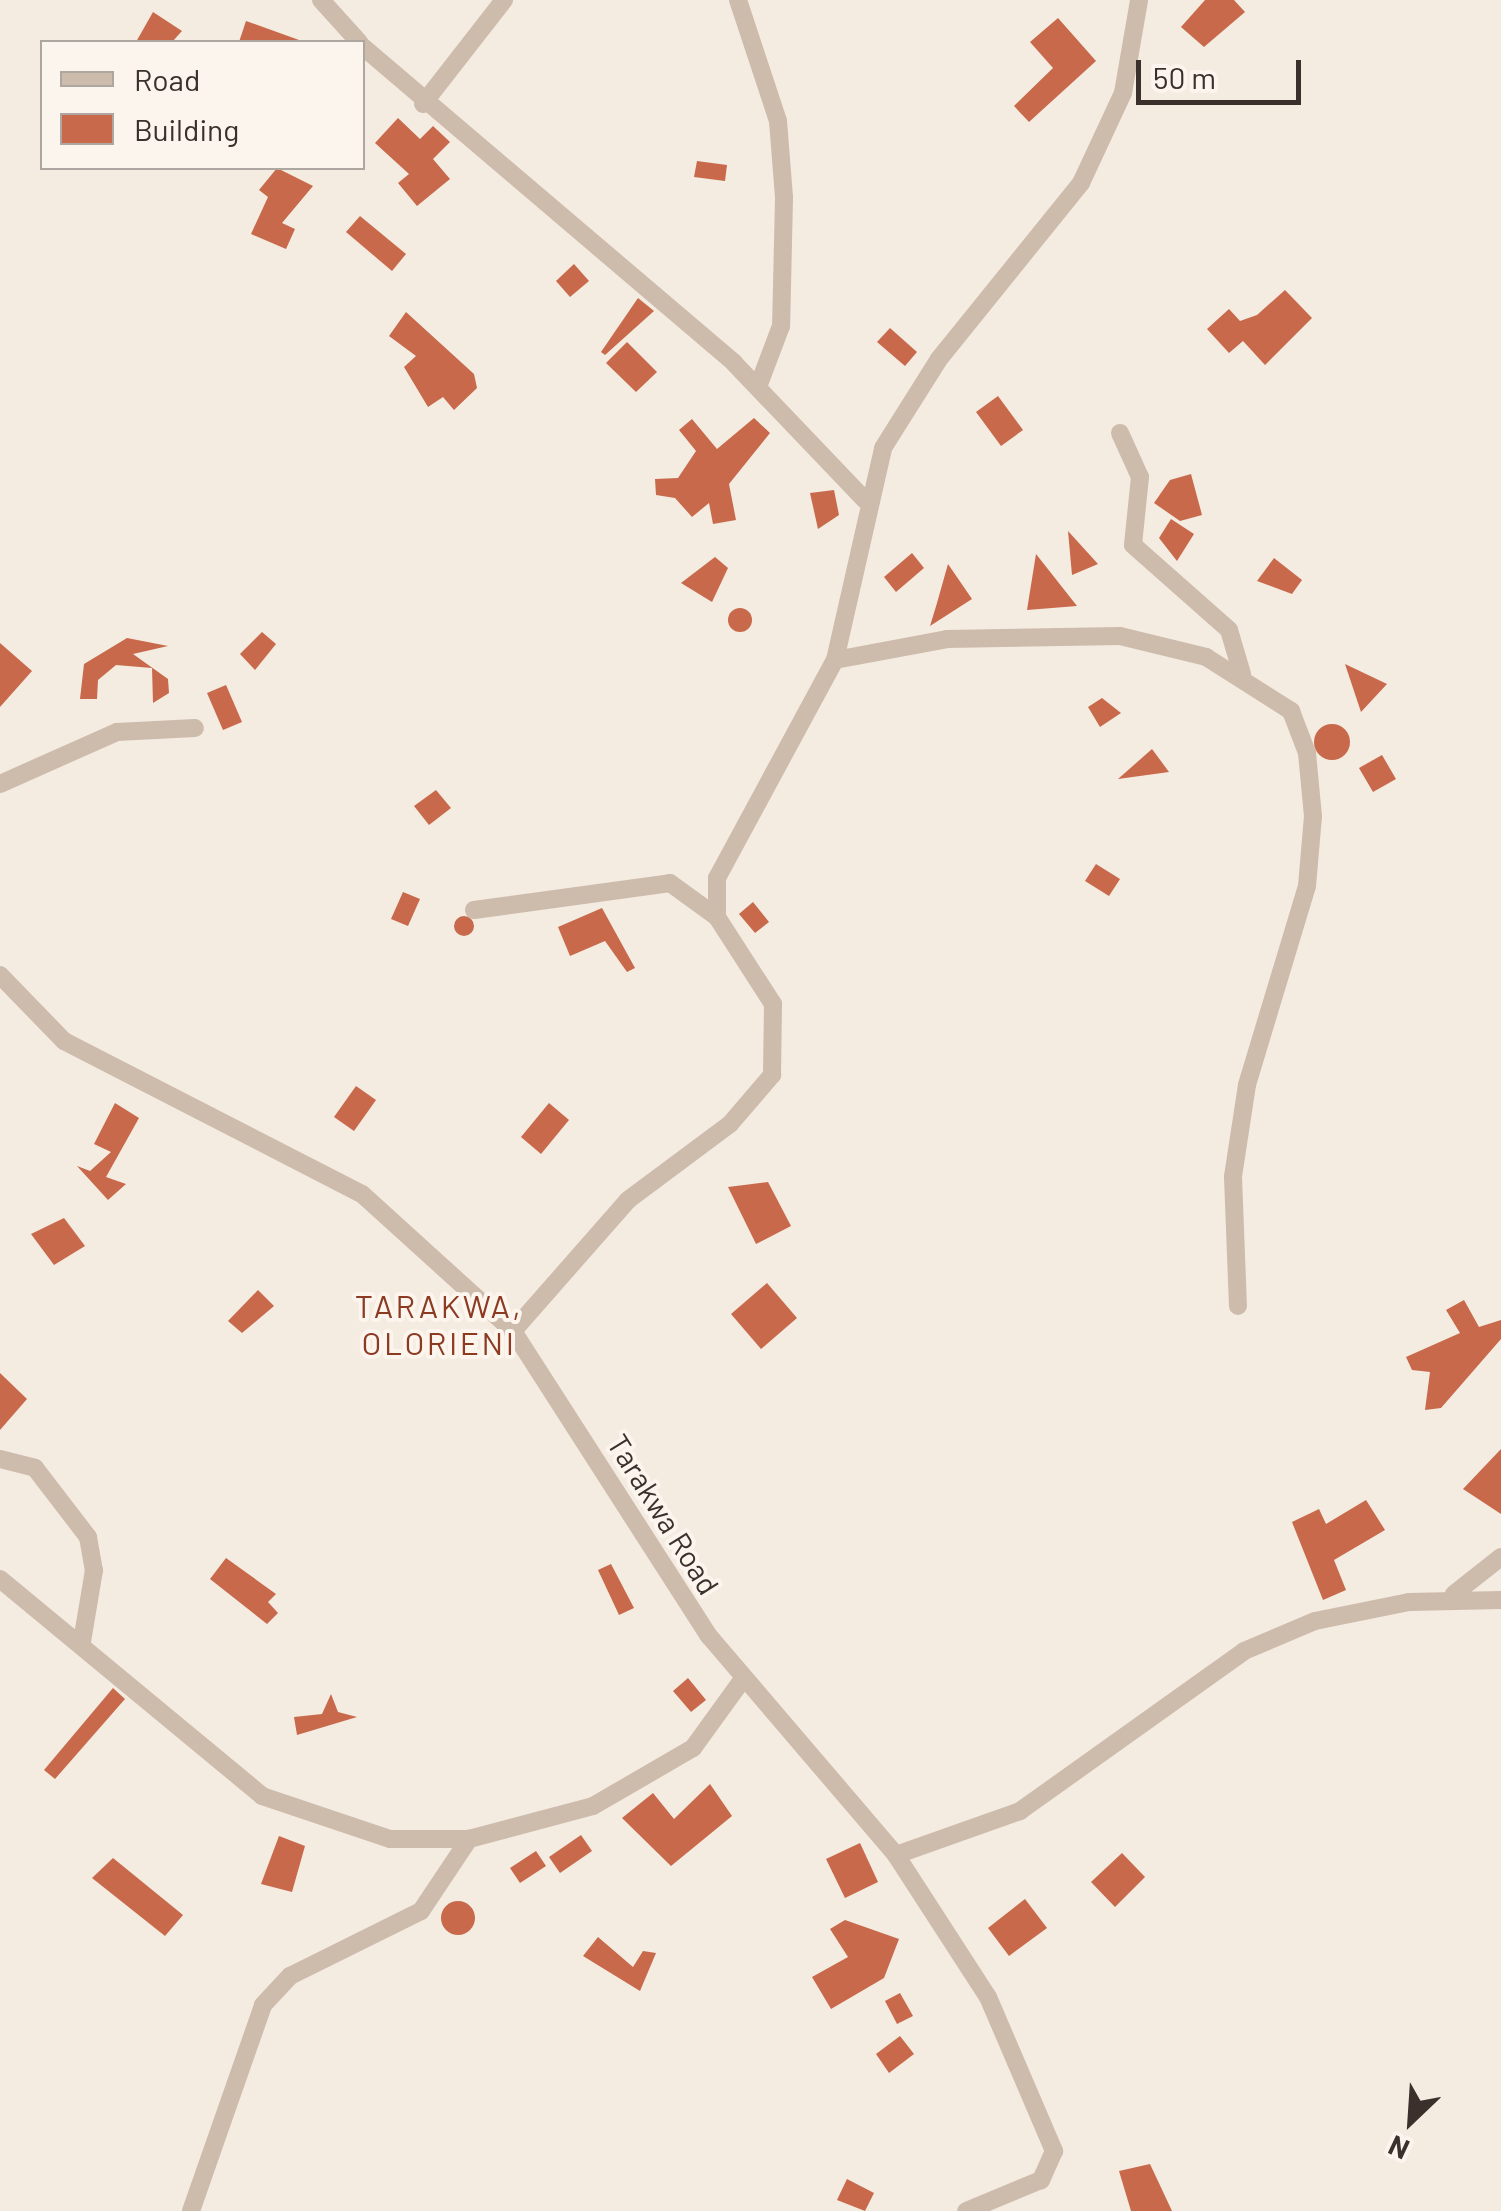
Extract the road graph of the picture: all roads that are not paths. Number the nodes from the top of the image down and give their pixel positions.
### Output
1 (321, 0) edge
2 (504, 0) edge
3 (738, 0) edge
4 (1138, 0) edge
5 (357, 40) edge
6 (365, 48) edge
7 (423, 104) junction
8 (758, 387) junction
9 (1120, 433) dead end
10 (865, 500) junction
11 (835, 660) junction
12 (1242, 674) junction
13 (196, 728) dead end
14 (0, 784) edge
15 (474, 910) dead end
16 (717, 917) junction
17 (0, 975) edge
18 (1238, 1306) dead end
19 (513, 1331) junction
20 (0, 1459) edge
21 (1501, 1557) edge
22 (0, 1579) edge
23 (1454, 1594) junction
24 (1501, 1600) edge
25 (82, 1642) junction
26 (743, 1679) junction
27 (469, 1839) junction
28 (896, 1855) junction
29 (190, 2211) edge
30 (966, 2211) edge

1 - 5 street
2 - 7 street
3 - 8 street
4 - 10 street
6 - 7 street
7 - 8 street
8 - 10 street
9 - 12 street
10 - 11 street
11 - 12 street
11 - 16 street
12 - 18 street
13 - 14 street
15 - 16 street
16 - 19 street
17 - 19 street, Tarakwa Road
19 - 26 street, Tarakwa Road
20 - 25 street
21 - 23 street
22 - 25 street
23 - 24 street
23 - 28 street
25 - 27 street
26 - 27 street
26 - 28 street, Tarakwa Road
27 - 29 street
28 - 30 street, Tarakwa Road

